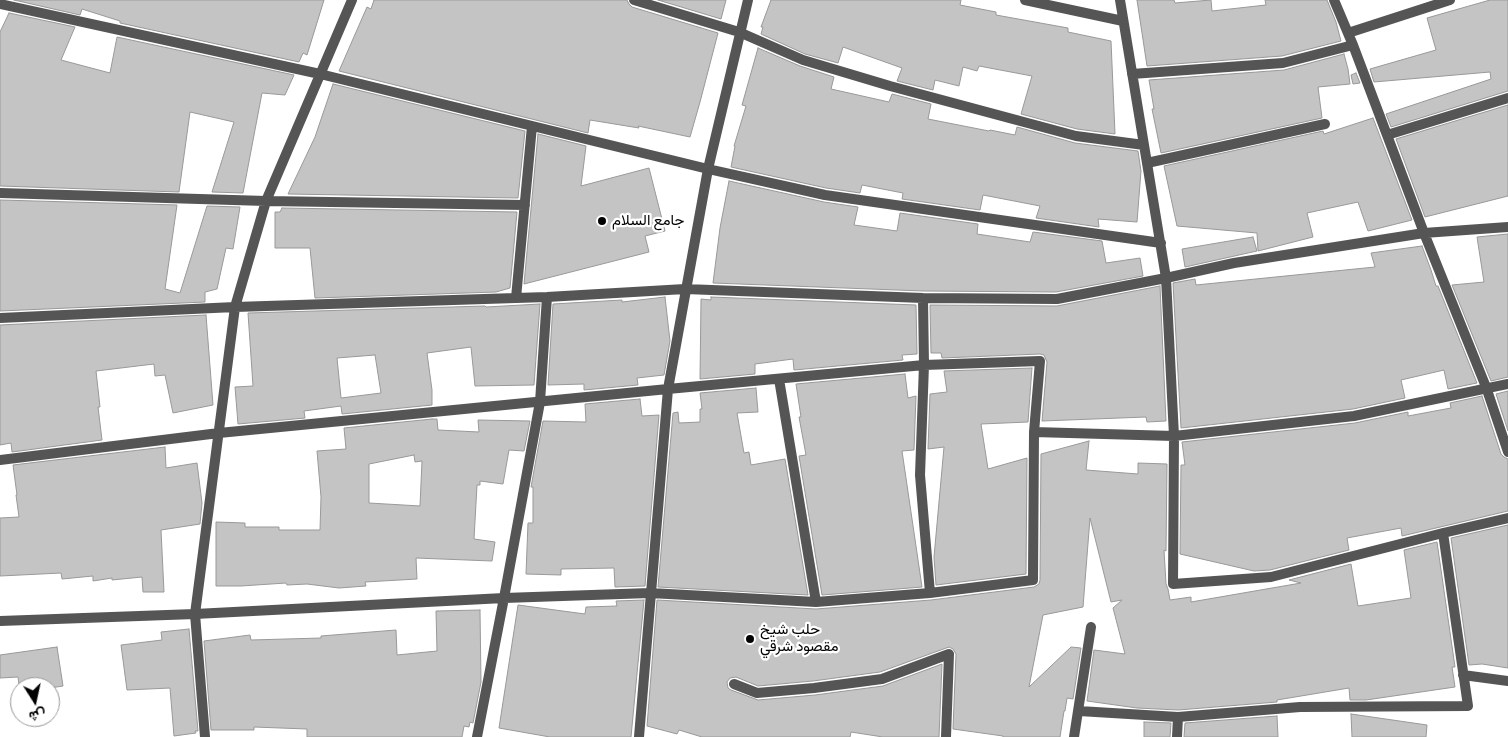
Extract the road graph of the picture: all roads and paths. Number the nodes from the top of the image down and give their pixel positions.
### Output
1 (352, 0) edge
2 (634, 0) edge
3 (748, 0) edge
4 (1025, 0) edge
5 (1120, 0) edge
6 (1334, 0) edge
7 (1450, 0) edge
8 (0, 4) edge
9 (1123, 21) junction
10 (739, 32) junction
11 (1348, 33) junction
12 (1353, 45) junction
13 (320, 74) junction
14 (1132, 74) junction
15 (1508, 98) edge
16 (1325, 124) dead end
17 (532, 126) junction
18 (1387, 135) junction
19 (1144, 145) junction
20 (1147, 163) junction
21 (708, 168) junction
22 (0, 193) edge
23 (266, 202) junction
24 (525, 205) junction
25 (1508, 227) edge
26 (1424, 233) junction
27 (1160, 243) junction
28 (1166, 278) junction
29 (685, 289) junction
30 (547, 297) junction
31 (516, 298) junction
32 (923, 298) junction
33 (235, 307) junction
34 (0, 318) edge
35 (924, 365) junction
36 (778, 379) junction
37 (1508, 384) edge
38 (1486, 387) junction
39 (668, 389) junction
40 (540, 402) junction
41 (1034, 432) junction
42 (219, 433) junction
43 (1174, 436) junction
44 (1508, 452) edge
45 (0, 460) edge
46 (1508, 518) edge
47 (1443, 532) junction
48 (650, 593) junction
49 (930, 593) junction
50 (504, 598) junction
51 (816, 602) junction
52 (195, 614) junction
53 (0, 621) edge
54 (1091, 627) dead end
55 (1463, 675) junction
56 (1508, 681) edge
57 (734, 684) dead end
58 (1078, 711) junction
59 (1178, 717) junction
60 (205, 737) edge
61 (477, 737) edge
62 (639, 737) edge
63 (946, 737) edge
64 (1074, 737) edge
65 (1177, 737) edge

1 - 13 street
2 - 10 street
3 - 10 street
4 - 9 street
5 - 9 street
6 - 11 street
7 - 11 street
8 - 13 street
9 - 14 street
10 - 19 street
10 - 21 street
11 - 12 street
12 - 14 street
12 - 18 street
13 - 17 street
13 - 23 street
14 - 19 street
15 - 18 street
16 - 20 street
17 - 21 street
17 - 24 street
18 - 26 street
19 - 20 street
20 - 27 street
21 - 27 street
21 - 29 street
22 - 23 street
23 - 24 street
23 - 33 street
24 - 31 street
25 - 26 street
26 - 28 street
26 - 38 street
27 - 28 street
28 - 32 street
28 - 43 street
29 - 30 street
29 - 32 street
29 - 39 street
30 - 31 street
30 - 40 street
31 - 33 street
32 - 35 street
33 - 34 street
33 - 42 street
35 - 36 street
35 - 41 street
35 - 49 street
36 - 39 street
36 - 51 street
37 - 38 street
38 - 43 street
38 - 44 street
39 - 40 street
39 - 48 street
40 - 42 street
40 - 50 street
41 - 43 street
41 - 49 street
42 - 45 street
42 - 52 street
43 - 47 street
46 - 47 street
47 - 55 street
48 - 50 street
48 - 51 street
48 - 62 street
49 - 51 street
50 - 52 street
50 - 61 street
52 - 53 street
52 - 60 street
54 - 58 street
55 - 56 street
55 - 59 street
57 - 63 street
58 - 59 street
58 - 64 street
59 - 65 street

